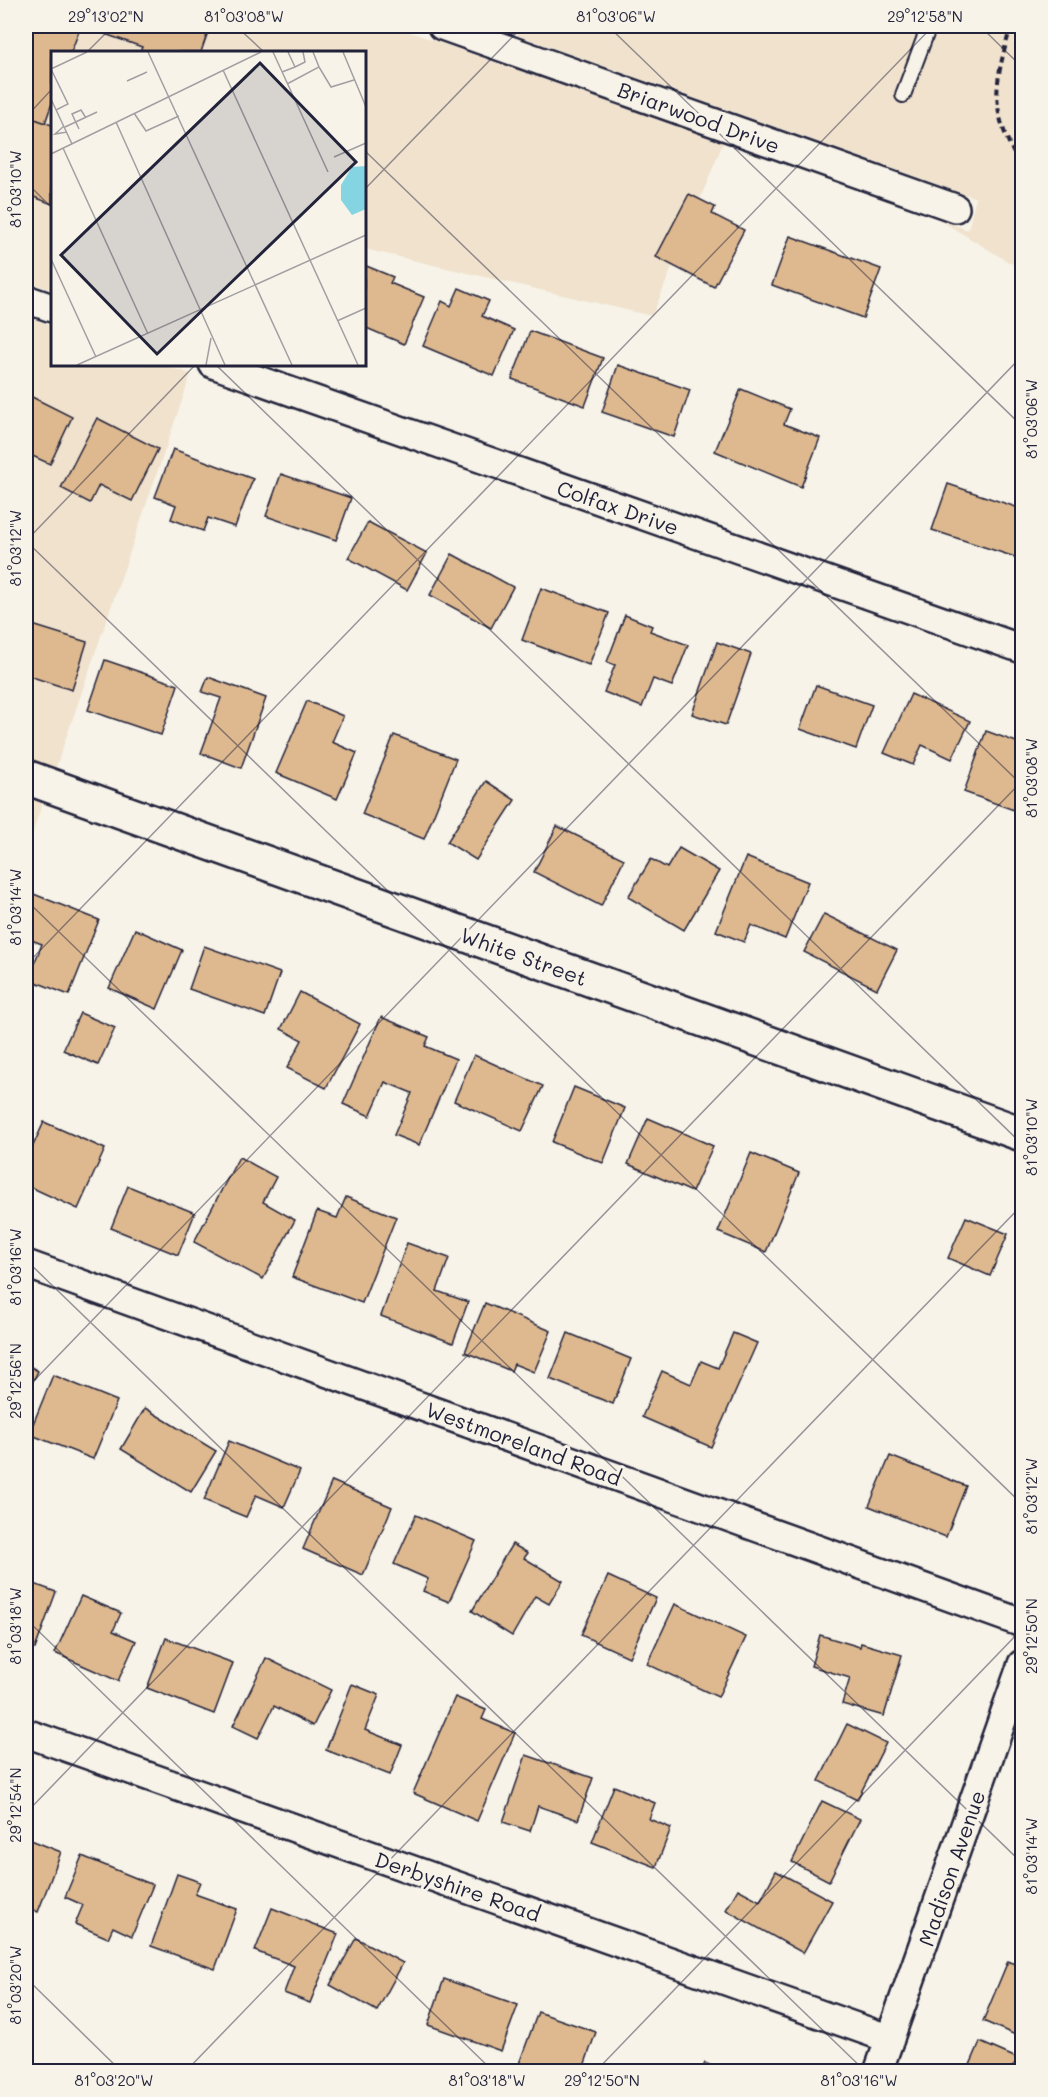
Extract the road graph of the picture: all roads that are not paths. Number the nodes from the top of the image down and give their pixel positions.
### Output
1 (442, 26) edge
2 (929, 26) edge
3 (903, 95) dead end
4 (955, 208) dead end
5 (26, 299) edge
6 (51, 308) edge
7 (219, 366) edge
8 (1023, 650) edge
9 (26, 777) edge
10 (1023, 1134) edge
11 (26, 1263) edge
12 (1023, 1623) edge
13 (1023, 1664) edge
14 (26, 1733) edge
15 (890, 2039) junction
16 (878, 2072) edge

1 - 4 street, Briarwood Drive
2 - 3 lane
5 - 6 street
7 - 8 street, Colfax Drive
9 - 10 street, White Street
11 - 12 street, Westmoreland Road
13 - 15 street, Madison Avenue
14 - 15 street, Derbyshire Road
15 - 16 street, Madison Avenue

